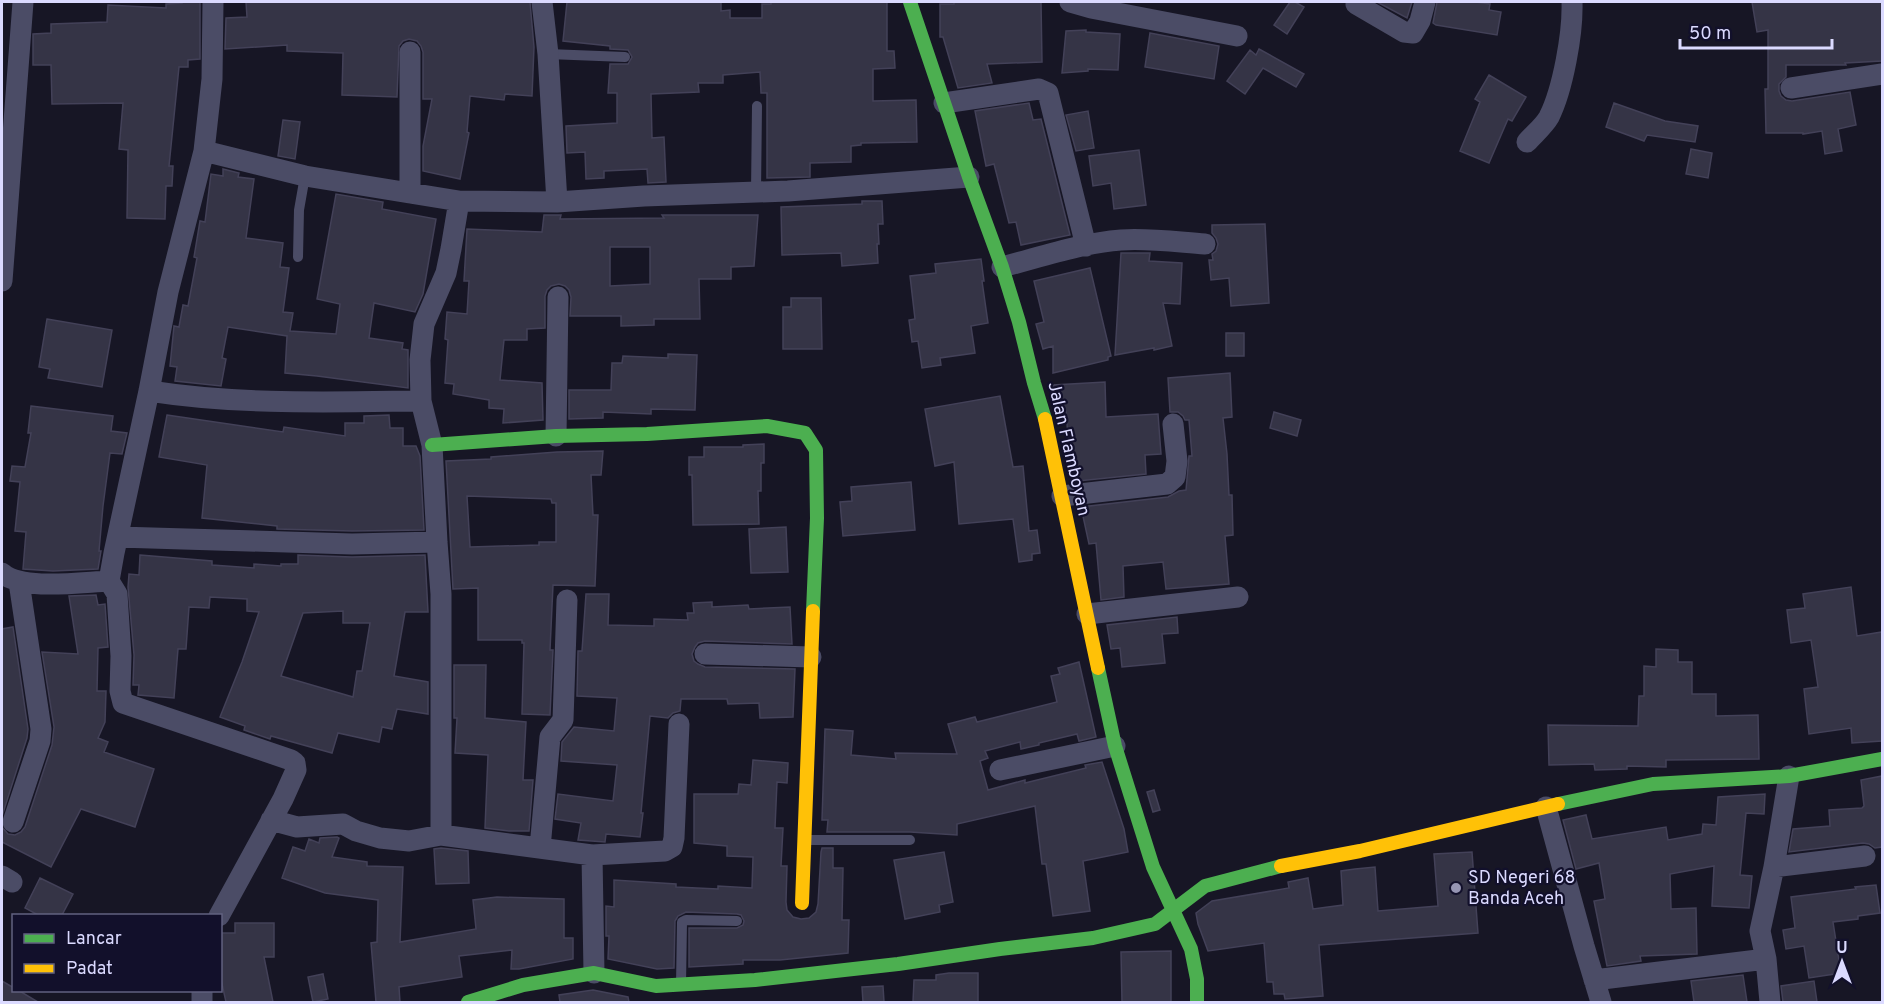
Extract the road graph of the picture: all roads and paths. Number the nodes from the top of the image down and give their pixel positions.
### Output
1 (23, 2) edge
2 (213, 2) edge
3 (542, 2) edge
4 (910, 2) edge
5 (1070, 2) edge
6 (1425, 2) edge
7 (1572, 2) edge
8 (1356, 4) dead end
9 (1237, 36) dead end
10 (410, 52) dead end
11 (548, 54) junction
12 (625, 57) dead end
13 (1882, 74) edge
14 (1791, 88) dead end
15 (944, 103) junction
16 (757, 106) dead end
17 (1527, 142) dead end
18 (204, 151) junction
19 (305, 176) junction
20 (969, 177) junction
21 (756, 192) junction
22 (410, 193) junction
23 (459, 201) junction
24 (557, 202) junction
25 (1205, 244) dead end
26 (1086, 246) junction
27 (298, 257) dead end
28 (1002, 267) junction
29 (2, 281) edge
30 (558, 297) dead end
31 (149, 391) junction
32 (421, 401) junction
33 (1173, 424) dead end
34 (556, 436) junction
35 (432, 446) junction
36 (1062, 496) junction
37 (118, 537) junction
38 (437, 542) junction
39 (10, 578) edge
40 (109, 581) junction
41 (1238, 597) dead end
42 (567, 600) dead end
43 (1087, 614) junction
44 (705, 654) dead end
45 (811, 657) junction
46 (679, 724) dead end
47 (1115, 746) junction
48 (1882, 759) edge
49 (1000, 770) dead end
50 (1789, 776) junction
51 (1546, 807) junction
52 (271, 820) junction
53 (13, 822) dead end
54 (441, 836) junction
55 (804, 840) junction
56 (910, 840) dead end
57 (540, 848) junction
58 (592, 855) junction
59 (1865, 856) dead end
60 (1774, 867) junction
61 (802, 903) dead end
62 (1173, 909) junction
63 (220, 914) edge
64 (737, 921) dead end
65 (1766, 959) junction
66 (594, 973) junction
67 (1594, 980) junction
68 (671, 991) edge
69 (468, 1002) edge
70 (1197, 1002) edge
71 (1602, 1002) edge
72 (1770, 1002) edge

1 - 29 street
2 - 18 street
3 - 11 street
4 - 15 street, Jalan Flamboyan
5 - 9 street
6 - 8 street
7 - 17 street
10 - 22 street
11 - 12 lane
11 - 24 street
13 - 14 street
15 - 20 street, Jalan Flamboyan
15 - 26 street
16 - 21 lane
18 - 19 street
18 - 31 street
19 - 22 street
19 - 27 lane
20 - 21 street
20 - 28 street, Jalan Flamboyan
21 - 24 street
22 - 23 street
23 - 24 street
23 - 32 street
25 - 26 street
26 - 28 street
28 - 36 street, Jalan Flamboyan
30 - 34 street
31 - 32 street
31 - 37 street
32 - 35 street
33 - 36 street
34 - 35 street
34 - 45 street
35 - 38 street
36 - 43 street, Jalan Flamboyan
37 - 38 street
37 - 40 street
38 - 54 street
39 - 40 street
39 - 53 street
40 - 52 street
41 - 43 street
42 - 57 street
43 - 47 street, Jalan Flamboyan
44 - 45 street
45 - 55 street
46 - 58 street
47 - 49 street
47 - 62 street, Jalan Flamboyan
48 - 50 street
50 - 51 street
50 - 60 street
51 - 62 street
51 - 67 street
52 - 54 street
52 - 63 street
54 - 57 street
55 - 56 lane
55 - 61 street
57 - 58 street
58 - 66 street
59 - 60 street
60 - 65 street
62 - 68 street
62 - 70 street, Jalan Flamboyan
64 - 68 lane
65 - 67 street
65 - 72 street
66 - 68 street
66 - 69 street
67 - 71 street

